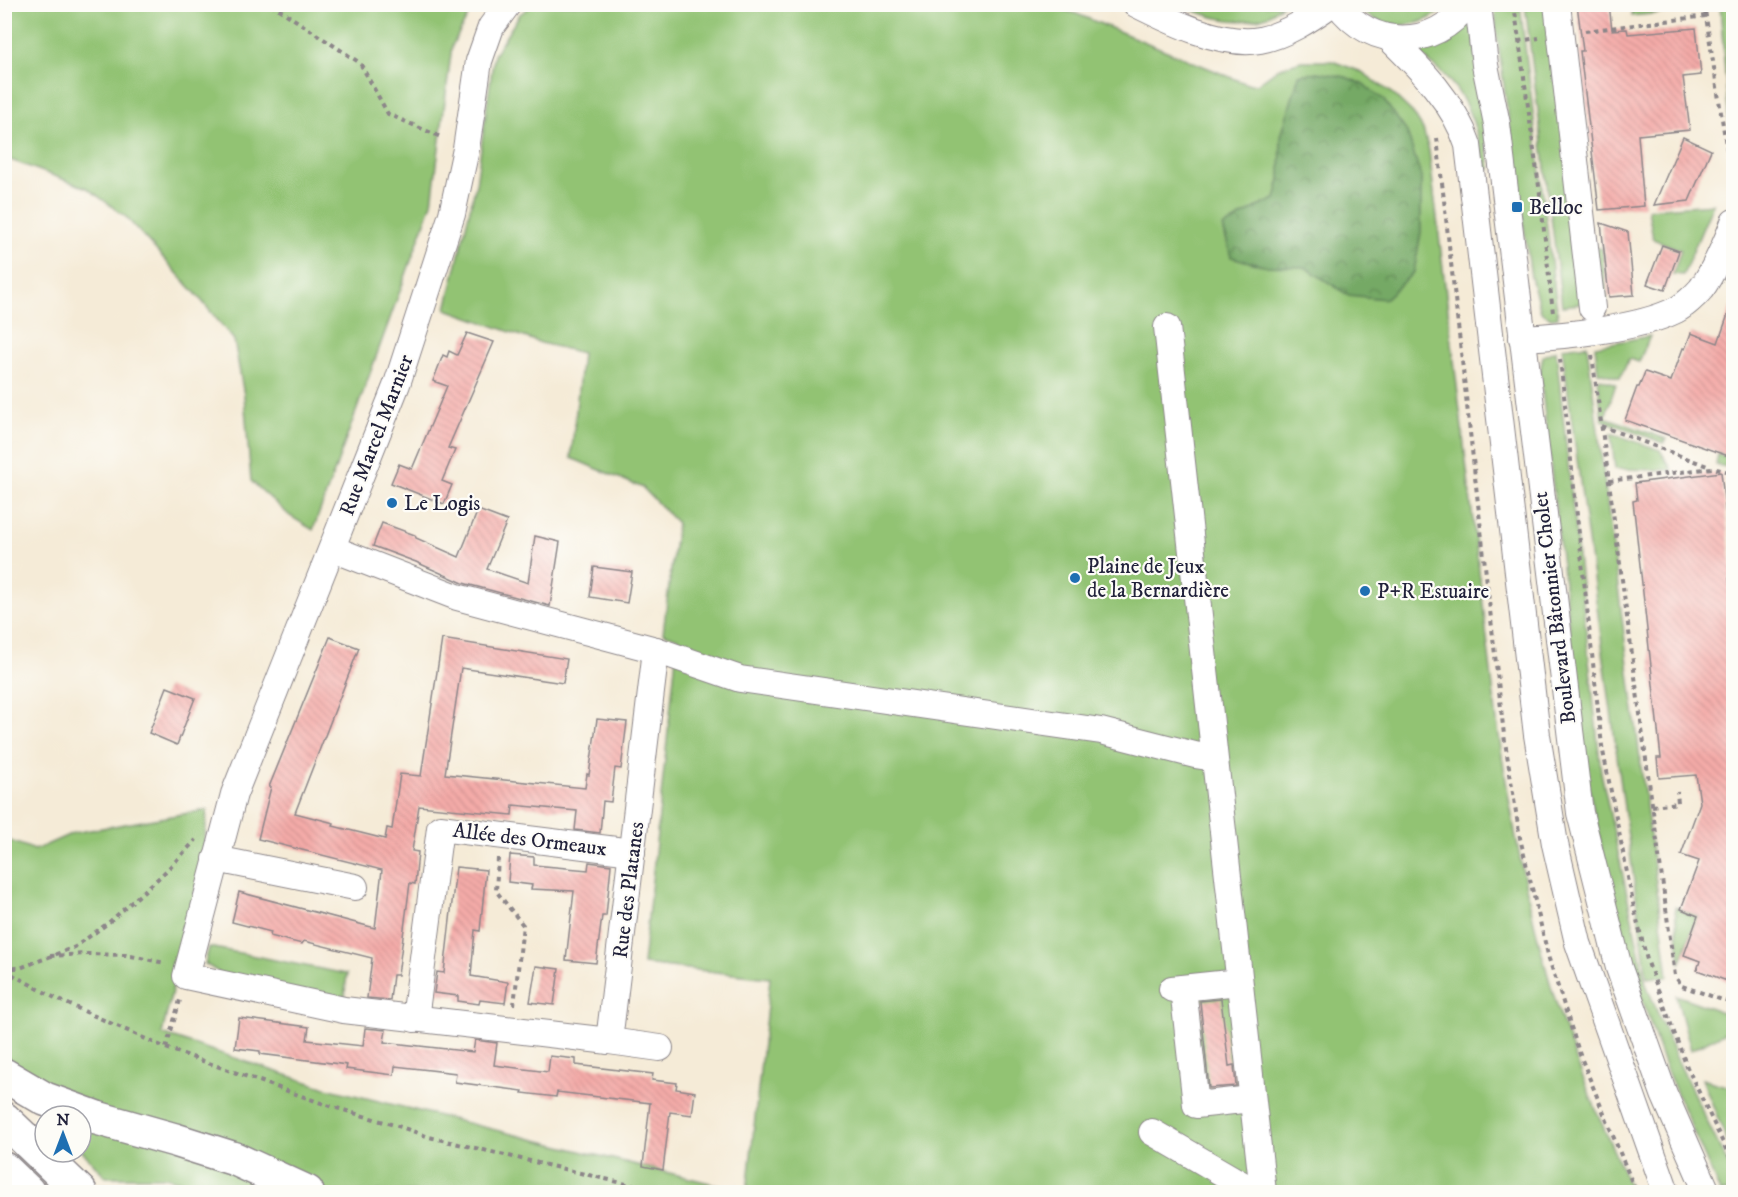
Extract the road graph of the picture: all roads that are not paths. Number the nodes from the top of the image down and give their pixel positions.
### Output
1 (508, 4) edge
2 (1136, 4) edge
3 (1331, 4) edge
4 (1338, 4) edge
5 (1467, 4) edge
6 (1478, 4) edge
7 (1557, 4) edge
8 (1389, 38) junction
9 (1732, 232) edge
10 (1590, 319) junction
11 (1167, 327) dead end
12 (1522, 338) junction
13 (333, 549) junction
14 (656, 650) junction
15 (1214, 758) junction
16 (632, 852) junction
17 (216, 859) junction
18 (355, 887) dead end
19 (1239, 982) junction
20 (416, 1019) junction
21 (609, 1041) junction
22 (660, 1048) dead end
23 (4, 1075) edge
24 (1252, 1099) junction
25 (4, 1119) edge
26 (1152, 1132) dead end
27 (4, 1169) edge
28 (28, 1192) edge
29 (81, 1192) edge
30 (307, 1192) edge
31 (1255, 1192) edge
32 (1263, 1192) edge
33 (1666, 1192) edge
34 (1707, 1192) edge

1 - 13 street, Rue Marcel Marnier
2 - 3 street
4 - 8 street
5 - 8 street
6 - 12 street, Boulevard Bâtonnier Cholet
7 - 10 street
8 - 33 street, Boulevard Bâtonnier Cholet
9 - 10 street
10 - 12 street
11 - 15 street
12 - 34 street, Boulevard Bâtonnier Cholet
13 - 14 street
13 - 17 street, Rue Marcel Marnier
14 - 15 street
14 - 16 street, Rue des Platanes
15 - 19 street
16 - 20 street, Allée des Ormeaux
16 - 21 street, Rue des Platanes
17 - 18 street
17 - 20 street, Rue Marcel Marnier
19 - 24 street
19 - 24 street
20 - 21 street
21 - 22 street
23 - 30 highway
24 - 32 street
25 - 29 highway
26 - 31 street
27 - 28 highway

